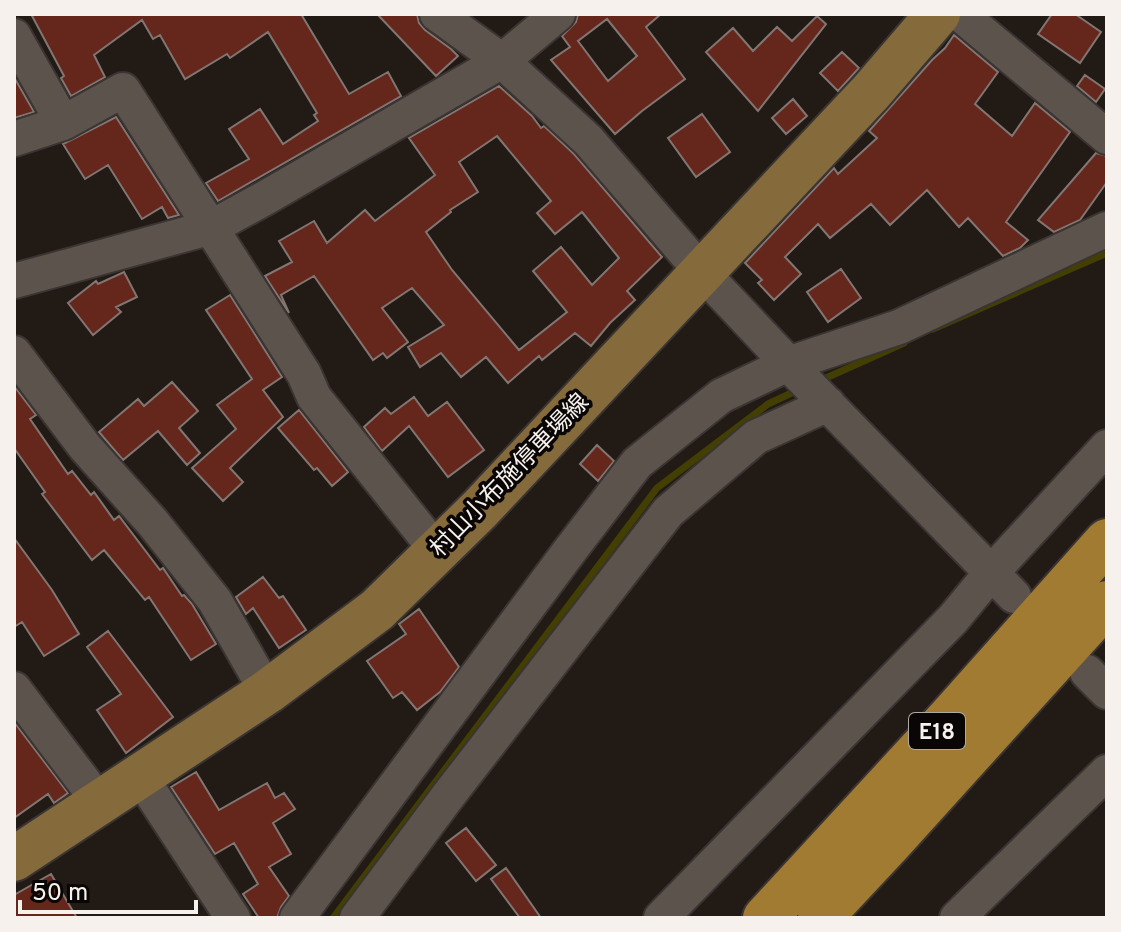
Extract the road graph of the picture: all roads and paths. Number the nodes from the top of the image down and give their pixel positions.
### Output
1 (437, 14) edge
2 (558, 14) edge
3 (938, 14) edge
4 (960, 14) edge
5 (14, 36) edge
6 (502, 61) junction
7 (63, 123) junction
8 (1107, 137) edge
9 (14, 139) edge
10 (212, 227) junction
11 (1107, 229) edge
12 (701, 271) junction
13 (14, 281) edge
14 (14, 353) edge
15 (793, 369) junction
16 (825, 401) junction
17 (1107, 447) edge
18 (1107, 541) edge
19 (437, 551) junction
20 (1003, 584) junction
21 (1107, 603) edge
22 (14, 689) edge
23 (267, 692) junction
24 (1107, 772) edge
25 (140, 776) junction
26 (100, 803) junction
27 (14, 859) edge
28 (223, 914) edge
29 (297, 918) edge
30 (357, 918) edge
31 (661, 918) edge
32 (765, 918) edge
33 (820, 918) edge
34 (957, 918) edge

1 - 6 street
2 - 6 street
3 - 12 main road, 村山小布施停車場線
4 - 8 street
5 - 7 street
6 - 10 street
6 - 12 street
7 - 9 street
7 - 10 street
10 - 13 street
10 - 19 street
11 - 15 street
12 - 15 street
12 - 19 main road, 村山小布施停車場線
14 - 23 street
15 - 16 street
15 - 29 street
16 - 20 street
16 - 30 street
17 - 20 street
18 - 32 highway, E18
19 - 23 main road, 村山小布施停車場線
20 - 31 street
21 - 33 highway, E18
22 - 26 street
23 - 25 main road, 村山小布施停車場線
24 - 34 street
25 - 26 main road, 村山小布施停車場線
25 - 28 street
26 - 27 main road, 村山小布施停車場線

